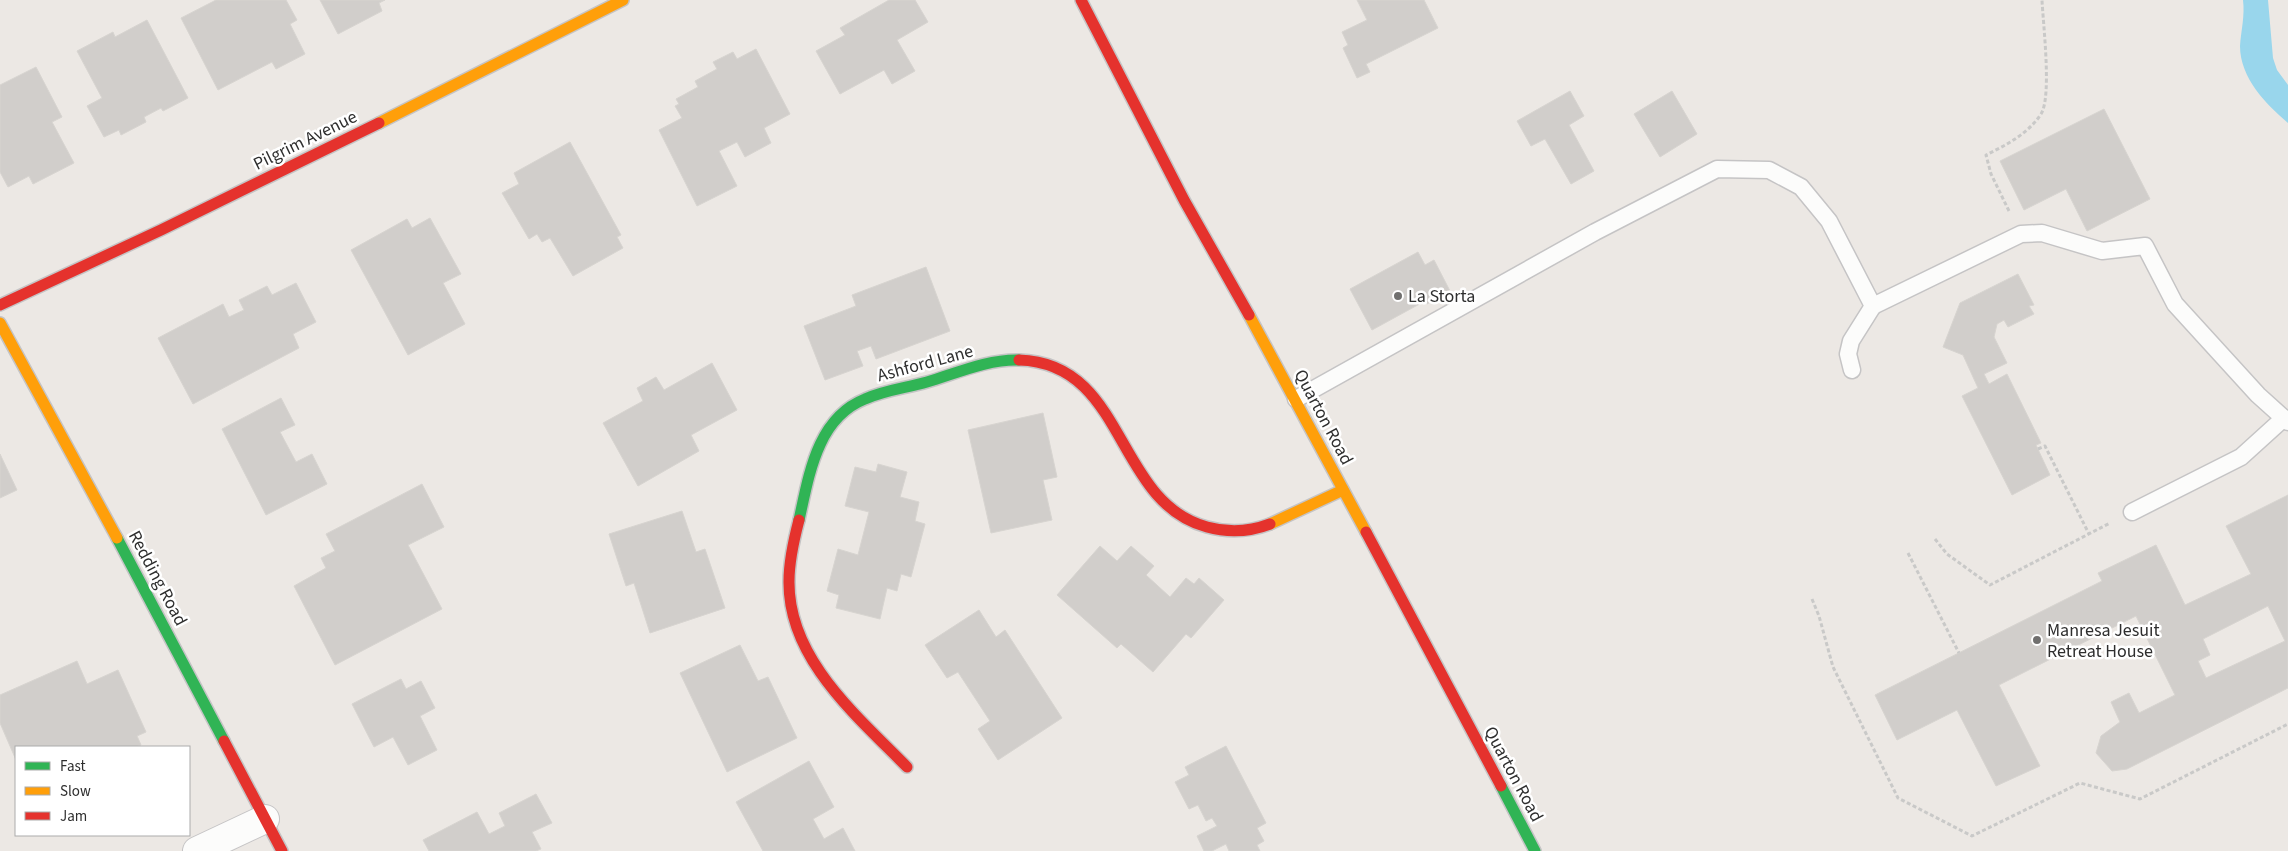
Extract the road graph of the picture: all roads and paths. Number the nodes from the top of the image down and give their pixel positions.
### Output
1 (623, 0) edge
2 (1081, 0) edge
3 (2042, 0) edge
4 (2021, 234) junction
5 (0, 305) edge
6 (1873, 306) junction
7 (0, 323) edge
8 (1852, 370) dead end
9 (1296, 399) junction
10 (2286, 420) edge
11 (2038, 449) dead end
12 (1343, 490) junction
13 (2132, 512) joint
14 (2089, 534) junction
15 (1935, 539) dead end
16 (1908, 553) dead end
17 (1812, 600) dead end
18 (1960, 653) dead end
19 (2288, 724) edge
20 (907, 767) dead end
21 (265, 819) junction
22 (197, 851) edge
23 (282, 851) edge
24 (1535, 851) edge

1 - 5 street, Pilgrim Avenue
2 - 9 street, Quarton Road
3 - 4 path
4 - 6 lane
4 - 10 lane
6 - 8 lane
6 - 9 lane
7 - 21 street, Redding Road
9 - 12 street, Quarton Road
10 - 13 lane
11 - 14 path
12 - 20 street, Ashford Lane
12 - 24 street, Quarton Road
13 - 14 path
14 - 15 path
16 - 18 path
17 - 19 path
21 - 22 street
21 - 23 street, Redding Road

